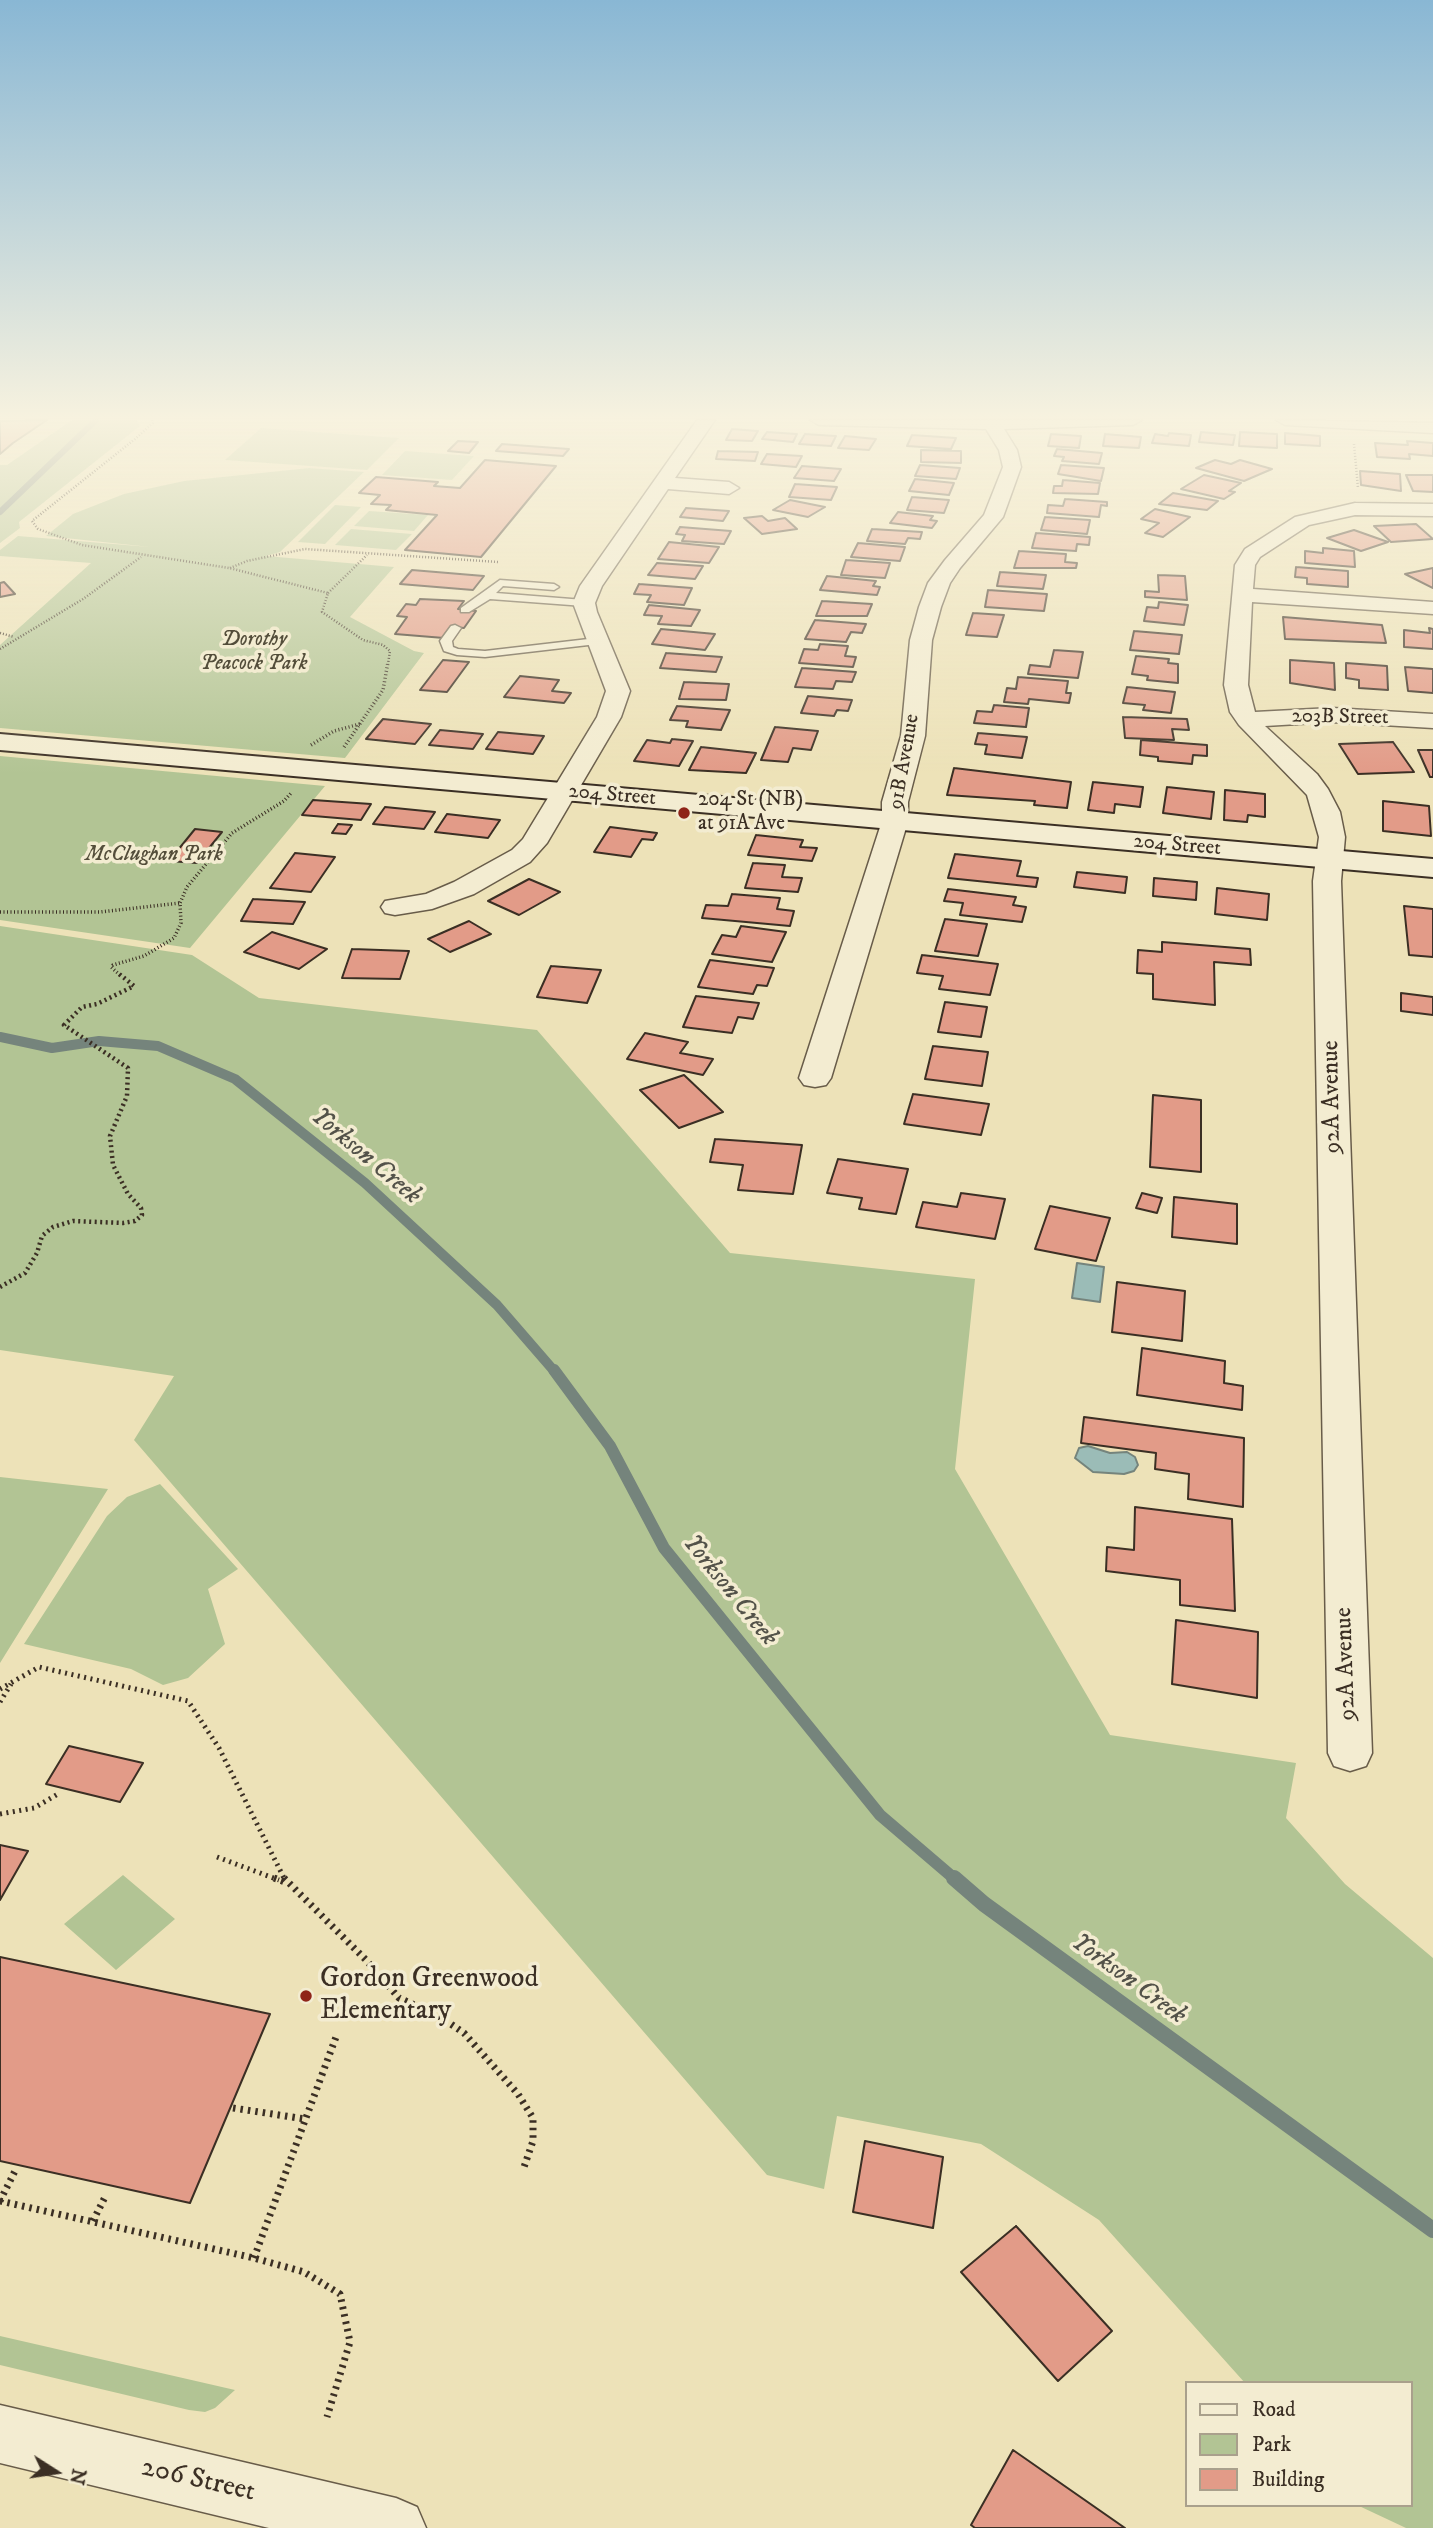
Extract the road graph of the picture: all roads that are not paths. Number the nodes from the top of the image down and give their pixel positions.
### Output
1 (624, 538) edge
2 (975, 538) edge
3 (1274, 538) edge
4 (554, 587) dead end
5 (1242, 595) junction
6 (488, 596) junction
7 (584, 603) junction
8 (1433, 608) edge
9 (465, 610) dead end
10 (455, 628) dead end
11 (597, 641) junction
12 (1247, 720) junction
13 (1433, 721) edge
14 (0, 742) edge
15 (566, 792) junction
16 (895, 821) junction
17 (1329, 859) junction
18 (1433, 868) edge
19 (395, 907) dead end
20 (815, 1078) dead end
21 (1350, 1753) dead end
22 (0, 2434) edge
23 (396, 2528) edge

1 - 7 street
2 - 16 street, 91B Avenue
3 - 5 street, 92A Avenue
4 - 6 lane
5 - 8 street
5 - 12 street, 92A Avenue
6 - 7 lane
6 - 9 lane
7 - 11 street
10 - 11 lane
11 - 15 street
12 - 13 street, 203B Street
12 - 17 street, 92A Avenue
14 - 15 street, 204 Street
15 - 16 street, 204 Street
15 - 19 street
16 - 17 street, 204 Street
16 - 20 street, 91B Avenue
17 - 18 street, 204 Street
17 - 21 street, 92A Avenue
22 - 23 street, 206 Street

